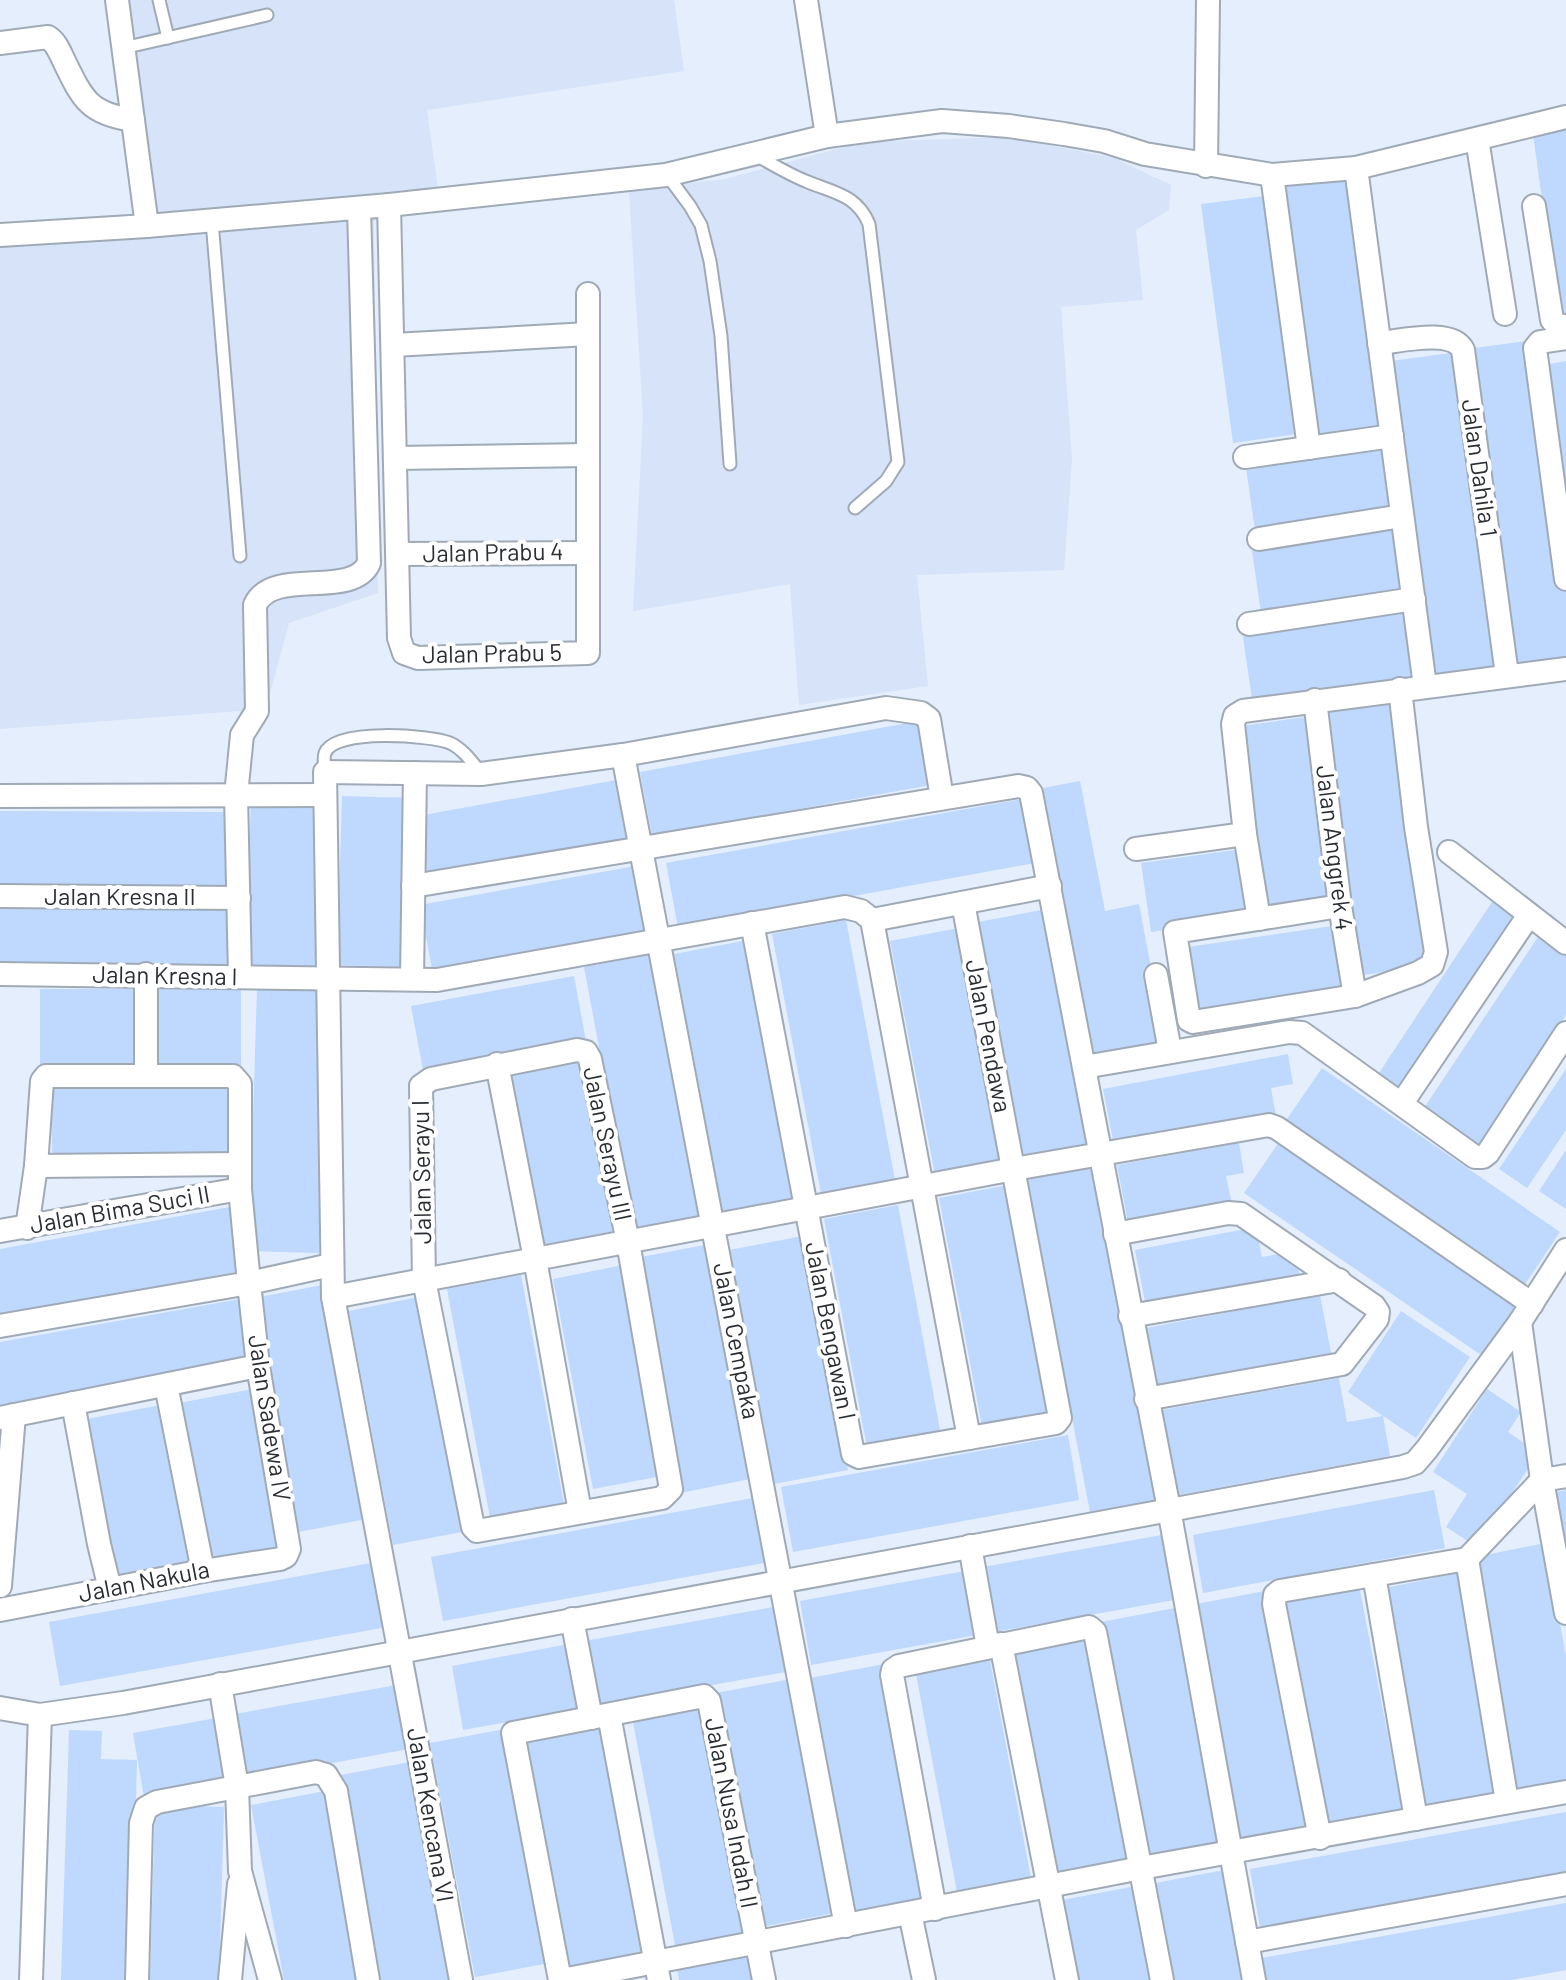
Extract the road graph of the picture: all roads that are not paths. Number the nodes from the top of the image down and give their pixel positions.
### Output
1 (117, 0) edge
2 (159, 0) edge
3 (806, 0) edge
4 (1208, 0) edge
5 (267, 15) dead end
6 (168, 38) junction
7 (0, 43) edge
8 (123, 48) junction
9 (1566, 117) edge
10 (133, 120) junction
11 (827, 136) junction
12 (1477, 139) junction
13 (756, 155) junction
14 (1206, 166) junction
15 (1356, 168) junction
16 (666, 175) junction
17 (1272, 175) junction
18 (389, 205) junction
19 (1534, 206) dead end
20 (359, 208) junction
21 (212, 221) junction
22 (147, 226) junction
23 (0, 235) edge
24 (588, 294) dead end
25 (1505, 314) dead end
26 (1566, 326) edge
27 (588, 334) junction
28 (1566, 338) edge
29 (1379, 343) junction
30 (394, 345) junction
31 (1392, 436) junction
32 (1309, 448) junction
33 (588, 455) junction
34 (1245, 457) dead end
35 (396, 458) junction
36 (730, 464) dead end
37 (855, 508) dead end
38 (1402, 516) junction
39 (1259, 539) dead end
40 (588, 553) junction
41 (399, 554) junction
42 (240, 556) dead end
43 (1566, 579) edge
44 (1414, 599) junction
45 (1249, 624) dead end
46 (1566, 669) edge
47 (1507, 675) junction
48 (1425, 686) junction
49 (1400, 689) junction
50 (1315, 700) junction
51 (623, 755) junction
52 (325, 772) junction
53 (415, 773) junction
54 (481, 774) junction
55 (236, 795) junction
56 (325, 795) junction
57 (0, 796) edge
58 (942, 798) junction
59 (1245, 834) junction
60 (641, 847) junction
61 (1136, 849) dead end
62 (1449, 852) dead end
63 (413, 886) junction
64 (1050, 886) junction
65 (0, 896) edge
66 (239, 898) junction
67 (963, 903) junction
68 (1340, 906) junction
69 (1529, 915) junction
70 (1259, 919) junction
71 (872, 920) junction
72 (752, 923) junction
73 (659, 942) junction
74 (1566, 943) edge
75 (0, 974) edge
76 (146, 974) junction
77 (1156, 975) dead end
78 (240, 976) junction
79 (330, 979) junction
80 (412, 979) junction
81 (1355, 996) junction
82 (1566, 1033) edge
83 (582, 1050) joint
84 (1170, 1051) junction
85 (497, 1064) junction
86 (1084, 1067) junction
87 (146, 1076) junction
88 (1402, 1103) junction
89 (1100, 1153) junction
90 (239, 1164) junction
91 (36, 1166) junction
92 (1014, 1169) junction
93 (923, 1186) junction
94 (240, 1189) junction
95 (806, 1208) junction
96 (714, 1225) junction
97 (27, 1228) junction
98 (0, 1231) edge
99 (1115, 1234) junction
100 (628, 1242) junction
101 (1566, 1250) edge
102 (535, 1259) junction
103 (331, 1265) junction
104 (424, 1280) junction
105 (1339, 1280) junction
106 (249, 1283) junction
107 (333, 1297) junction
108 (1526, 1313) junction
109 (1130, 1316) junction
110 (0, 1326) edge
111 (258, 1366) junction
112 (166, 1385) junction
113 (1146, 1399) junction
114 (73, 1403) junction
115 (7, 1417) edge
116 (969, 1438) junction
117 (1566, 1476) edge
118 (1542, 1480) junction
119 (1169, 1509) junction
120 (580, 1512) junction
121 (970, 1546) junction
122 (288, 1554) joint
123 (1467, 1559) junction
124 (203, 1571) junction
125 (1374, 1575) junction
126 (782, 1581) junction
127 (0, 1586) edge
128 (110, 1589) junction
129 (0, 1610) edge
130 (1566, 1613) edge
131 (572, 1619) junction
132 (994, 1646) junction
133 (400, 1650) junction
134 (220, 1684) junction
135 (0, 1708) edge
136 (40, 1715) junction
137 (600, 1717) junction
138 (237, 1787) junction
139 (1566, 1792) edge
140 (1507, 1802) junction
141 (1416, 1819) junction
142 (1320, 1838) junction
143 (1230, 1853) junction
144 (1141, 1868) junction
145 (240, 1871) junction
146 (1566, 1884) edge
147 (1049, 1886) junction
148 (935, 1909) junction
149 (910, 1913) junction
150 (846, 1926) junction
151 (757, 1942) junction
152 (1247, 1942) junction
153 (657, 1971) edge
154 (31, 1980) edge
155 (137, 1980) edge
156 (230, 1980) edge
157 (270, 1980) edge
158 (368, 1980) edge
159 (461, 1980) edge
160 (561, 1980) edge
161 (764, 1980) edge
162 (924, 1980) edge
163 (1067, 1980) edge
164 (1162, 1980) edge
165 (1254, 1980) edge

1 - 8 street
2 - 6 lane
3 - 11 street
4 - 14 street
5 - 6 lane
6 - 8 lane
7 - 10 street
8 - 10 street
9 - 12 street
10 - 22 street
11 - 13 street
11 - 14 street
12 - 15 street
12 - 25 street
13 - 16 street
13 - 37 lane
14 - 17 street
15 - 17 street
15 - 29 street
16 - 18 street
16 - 36 lane
17 - 32 street
18 - 20 street
18 - 30 street
19 - 26 street
20 - 21 street
20 - 55 street
21 - 22 street
21 - 42 lane
22 - 23 street
24 - 27 street
27 - 30 street
27 - 33 street
28 - 43 street
29 - 31 street
29 - 47 street, Jalan Dahila 1
30 - 35 street
31 - 32 street
31 - 38 street
32 - 34 street
33 - 35 street
33 - 40 street
35 - 41 street
38 - 39 street
38 - 44 street
40 - 41 street, Jalan Prabu 4
40 - 41 street, Jalan Prabu 5
44 - 45 street
44 - 48 street
46 - 47 street
47 - 48 street
48 - 49 street
49 - 50 street
49 - 81 street
50 - 59 street
50 - 68 street, Jalan Anggrek 4
51 - 54 street
51 - 58 street
51 - 60 street, Jalan Cempaka
52 - 53 street
52 - 54 lane
52 - 56 street, Jalan Kencana VI
53 - 54 street
53 - 63 street
55 - 56 street
55 - 57 street
55 - 66 street
56 - 79 street, Jalan Kencana VI
58 - 60 street
58 - 64 street
59 - 61 street
59 - 70 street
60 - 63 street
60 - 73 street, Jalan Cempaka
62 - 69 street
63 - 80 street
64 - 67 street
64 - 86 street
65 - 66 street, Jalan Kresna II
66 - 78 street
67 - 71 street
67 - 92 street, Jalan Pendawa
68 - 70 street
68 - 81 street, Jalan Anggrek 4
69 - 74 street
69 - 88 street
70 - 81 street
71 - 72 street, Jalan Kresna I
71 - 93 street
72 - 73 street, Jalan Kresna I
72 - 95 street, Jalan Bengawan I
73 - 80 street, Jalan Kresna I
73 - 96 street, Jalan Cempaka
75 - 76 street, Jalan Kresna I
76 - 78 street, Jalan Kresna I
76 - 87 street
77 - 84 street
78 - 79 street, Jalan Kresna I
79 - 80 street, Jalan Kresna I
79 - 103 street, Jalan Kencana VI
82 - 88 street
83 - 85 street, Jalan Serayu I
83 - 100 street, Jalan Serayu III
84 - 86 street
84 - 88 street
85 - 102 street
85 - 104 street, Jalan Serayu I
86 - 89 street
87 - 90 street, Jalan Sadewa IV
87 - 91 street
89 - 92 street
89 - 99 street
89 - 108 street
90 - 91 street
90 - 94 street, Jalan Sadewa IV
91 - 97 street
92 - 93 street
92 - 116 street, Jalan Pendawa
93 - 95 street
93 - 116 street
94 - 97 street, Jalan Bima Suci II
94 - 106 street, Jalan Sadewa IV
95 - 96 street
95 - 116 street, Jalan Bengawan I
96 - 100 street
96 - 126 street, Jalan Cempaka
97 - 98 street, Jalan Bima Suci II
99 - 105 street
99 - 109 street
100 - 102 street
100 - 120 street, Jalan Serayu III
101 - 108 street
102 - 104 street
102 - 120 street
103 - 106 street
103 - 107 street, Jalan Kencana VI
104 - 107 street
104 - 120 street
105 - 109 street
105 - 113 street
106 - 110 street
106 - 111 street, Jalan Sadewa IV
107 - 133 street, Jalan Kencana VI
108 - 118 street
108 - 119 street
109 - 113 street
111 - 112 street
111 - 122 street, Jalan Sadewa IV
112 - 114 street
112 - 124 street
113 - 119 street
114 - 115 street
114 - 128 street
115 - 127 street
117 - 118 street
118 - 123 street
118 - 130 street
119 - 121 street
119 - 143 street
121 - 126 street
121 - 132 street
122 - 124 street, Jalan Nakula
123 - 125 street
123 - 140 street
124 - 128 street, Jalan Nakula
125 - 141 street
125 - 142 street
126 - 131 street
126 - 150 street, Jalan Cempaka
128 - 129 street, Jalan Nakula
131 - 133 street
131 - 137 street
132 - 144 street
132 - 147 street
132 - 148 street
133 - 134 street
133 - 159 street, Jalan Kencana VI
134 - 136 street
134 - 138 street
135 - 136 street
136 - 154 street
137 - 151 street, Jalan Nusa Indah II
137 - 153 street
137 - 160 street, Jalan Nusa Indah II
138 - 145 street
138 - 155 street
138 - 158 street
139 - 140 street
140 - 141 street
141 - 142 street
142 - 143 street
143 - 144 street
143 - 152 street
144 - 147 street
144 - 164 street
145 - 156 street
145 - 157 street
146 - 152 street
147 - 148 street
147 - 163 street
148 - 149 street
149 - 150 street
149 - 162 street
150 - 151 street
151 - 153 street
151 - 161 street, Jalan Nusa Indah II
152 - 165 street
153 - 160 street

